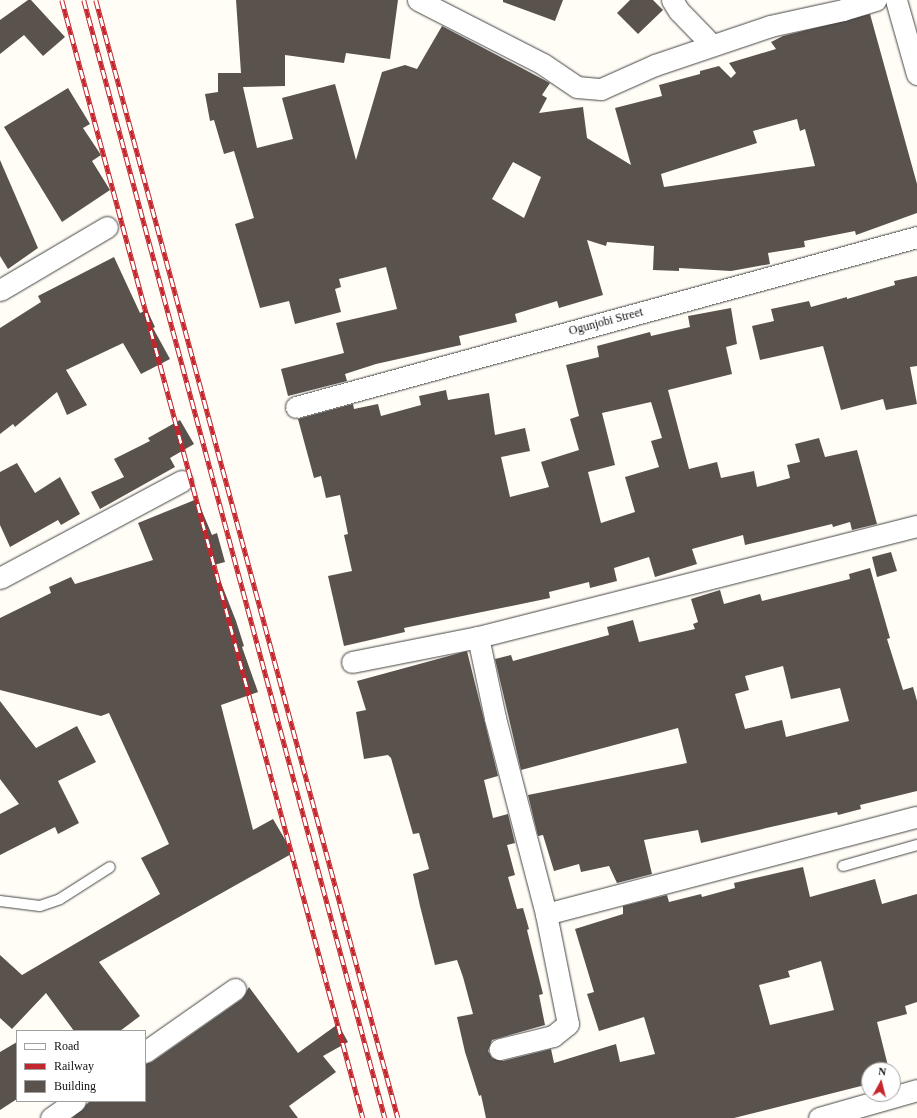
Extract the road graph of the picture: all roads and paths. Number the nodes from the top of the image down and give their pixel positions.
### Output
1 (418, 0) edge
2 (672, 0) edge
3 (876, 0) edge
4 (896, 0) edge
5 (712, 45) junction
6 (917, 74) edge
7 (108, 227) dead end
8 (917, 237) edge
9 (0, 290) edge
10 (296, 407) dead end
11 (182, 481) dead end
12 (917, 526) edge
13 (0, 578) edge
14 (478, 637) junction
15 (352, 662) dead end
16 (917, 817) edge
17 (917, 845) edge
18 (843, 866) dead end
19 (110, 867) dead end
20 (0, 901) edge
21 (546, 914) junction
22 (235, 989) dead end
23 (500, 1049) dead end
24 (146, 1051) edge
25 (917, 1090) edge
26 (74, 1102) edge
27 (51, 1118) edge
28 (819, 1118) edge

1 - 5 street
2 - 5 street
3 - 5 street
4 - 6 street
7 - 9 street
8 - 10 street, Ogunjobi Street
11 - 13 street
12 - 14 street
14 - 15 street
14 - 21 street
16 - 21 street
17 - 18 lane
19 - 20 lane
21 - 23 street
22 - 24 street
25 - 28 street
26 - 27 street

